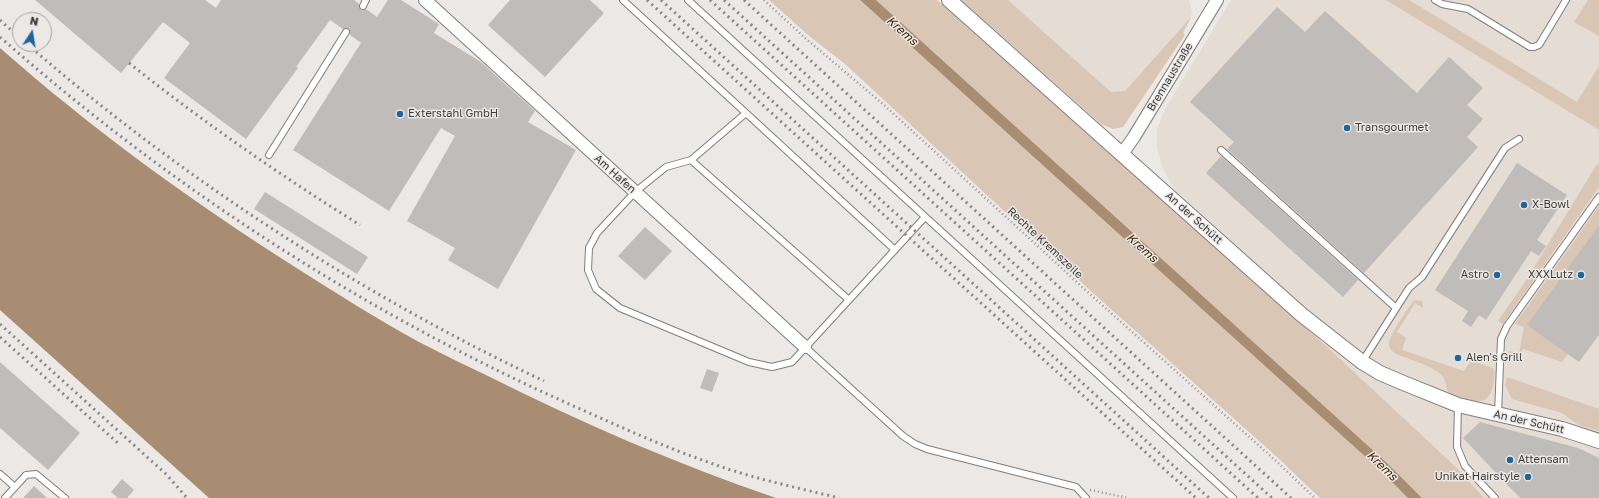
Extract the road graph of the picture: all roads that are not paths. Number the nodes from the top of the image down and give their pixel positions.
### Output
1 (366, 0) edge
2 (425, 0) edge
3 (623, 0) edge
4 (688, 0) edge
5 (949, 0) edge
6 (1435, 0) edge
7 (1566, 0) edge
8 (1213, 2) edge
9 (363, 6) dead end
10 (346, 32) dead end
11 (746, 113) junction
12 (1519, 139) dead end
13 (1221, 150) dead end
14 (1122, 154) junction
15 (269, 155) dead end
16 (691, 160) junction
17 (636, 192) junction
18 (1599, 197) edge
19 (925, 217) junction
20 (895, 250) junction
21 (849, 300) junction
22 (1396, 308) junction
23 (806, 347) junction
24 (1362, 362) junction
25 (1458, 405) junction
26 (1498, 414) junction
27 (1599, 442) edge
28 (0, 474) edge
29 (15, 487) junction
30 (5, 498) edge
31 (65, 498) edge
32 (1086, 498) edge
33 (1233, 498) edge
34 (1495, 498) edge

1 - 9 lane
2 - 17 street, Am Hafen
3 - 11 lane
4 - 19 lane
5 - 14 street, An der Schütt
6 - 7 lane
8 - 14 street, Brennaustraße
10 - 15 lane
11 - 16 lane
11 - 20 lane
12 - 22 lane
13 - 22 lane
14 - 24 street, An der Schütt
16 - 17 lane
16 - 21 lane
17 - 23 street, Am Hafen
17 - 23 lane
18 - 26 lane
19 - 20 lane
19 - 33 lane
20 - 21 lane
21 - 23 lane
22 - 24 lane
23 - 32 lane
24 - 25 street, An der Schütt
25 - 26 street, An der Schütt
25 - 34 lane
26 - 27 street, An der Schütt
28 - 29 lane
29 - 30 lane
29 - 31 lane

